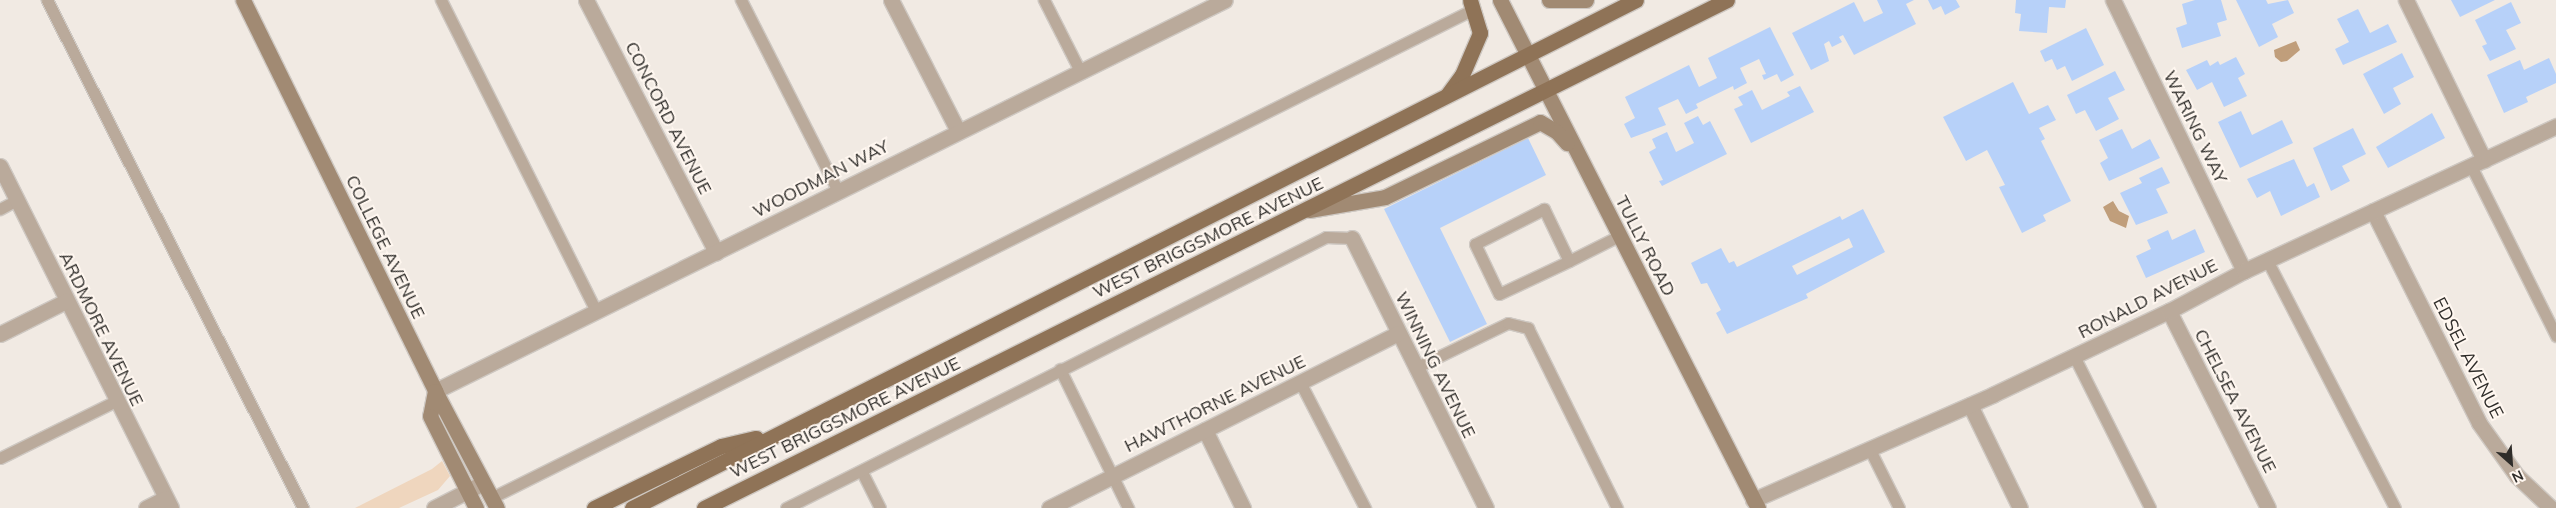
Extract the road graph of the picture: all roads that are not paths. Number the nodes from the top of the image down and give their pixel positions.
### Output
1 (47, 0) edge
2 (243, 0) edge
3 (441, 0) edge
4 (586, 0) edge
5 (741, 0) edge
6 (891, 0) edge
7 (1044, 0) edge
8 (1224, 0) edge
9 (1500, 0) edge
10 (1549, 0) edge
11 (1586, 0) edge
12 (1636, 0) edge
13 (1727, 0) edge
14 (2112, 0) edge
15 (2406, 0) edge
16 (1472, 4) edge
17 (1202, 5) edge
18 (1528, 56) junction
19 (1080, 71) junction
20 (1546, 92) junction
21 (1446, 96) junction
22 (2556, 126) edge
23 (958, 131) junction
24 (1579, 156) junction
25 (2477, 163) junction
26 (0, 166) edge
27 (838, 191) junction
28 (17, 200) junction
29 (0, 209) edge
30 (1308, 210) junction
31 (2373, 211) junction
32 (1619, 236) junction
33 (1352, 238) joint
34 (716, 252) junction
35 (2267, 260) junction
36 (1569, 261) junction
37 (2244, 271) junction
38 (66, 301) junction
39 (596, 311) junction
40 (2169, 311) junction
41 (1398, 333) junction
42 (0, 334) edge
43 (2556, 336) edge
44 (2074, 356) junction
45 (1415, 368) junction
46 (1060, 369) junction
47 (1301, 384) junction
48 (435, 391) junction
49 (116, 401) junction
50 (1970, 405) junction
51 (784, 430) junction
52 (1205, 430) junction
53 (1870, 450) junction
54 (0, 458) edge
55 (862, 472) junction
56 (1113, 476) junction
57 (483, 483) junction
58 (467, 491) junction
59 (169, 503) edge
60 (494, 503) edge
61 (1755, 504) edge
62 (146, 508) edge
63 (303, 508) edge
64 (434, 508) edge
65 (476, 508) edge
66 (594, 508) edge
67 (632, 508) edge
68 (704, 508) edge
69 (786, 508) edge
70 (880, 508) edge
71 (1049, 508) edge
72 (1128, 508) edge
73 (1244, 508) edge
74 (1365, 508) edge
75 (1486, 508) edge
76 (1617, 508) edge
77 (1899, 508) edge
78 (2020, 508) edge
79 (2150, 508) edge
80 (2268, 508) edge
81 (2395, 508) edge
82 (2551, 508) edge

1 - 63 lane
2 - 48 main road, COLLEGE AVENUE
3 - 39 lane
4 - 34 street, CONCORD AVENUE
5 - 27 lane
6 - 23 street
7 - 19 lane
8 - 17 street, WOODMAN WAY
9 - 18 main road, TULLY ROAD
10 - 11 main road
12 - 18 main road, WEST BRIGGSMORE AVENUE
13 - 20 main road, WEST BRIGGSMORE AVENUE
14 - 37 street, WARING WAY
15 - 25 street
16 - 21 main road
16 - 60 lane
17 - 19 street, WOODMAN WAY
18 - 20 main road, TULLY ROAD
18 - 21 main road, WEST BRIGGSMORE AVENUE
19 - 23 street, WOODMAN WAY
20 - 24 main road, TULLY ROAD
20 - 30 main road, WEST BRIGGSMORE AVENUE
21 - 51 main road, WEST BRIGGSMORE AVENUE
22 - 25 street, RONALD AVENUE
23 - 27 street, WOODMAN WAY
24 - 30 main road
24 - 32 main road, TULLY ROAD
25 - 31 street, RONALD AVENUE
25 - 43 lane
26 - 28 street, ARDMORE AVENUE
27 - 34 street, WOODMAN WAY
28 - 29 lane
28 - 38 street, ARDMORE AVENUE
30 - 68 main road, WEST BRIGGSMORE AVENUE
31 - 35 street, RONALD AVENUE
31 - 82 street, EDSEL AVENUE
32 - 36 lane
32 - 61 main road, TULLY ROAD
33 - 41 street, WINNING AVENUE
33 - 46 lane
34 - 39 street, WOODMAN WAY
35 - 37 street, RONALD AVENUE
35 - 81 lane
36 - 36 lane
37 - 40 street, RONALD AVENUE
38 - 42 street
38 - 49 street, ARDMORE AVENUE
39 - 48 street, WOODMAN WAY
40 - 44 street, RONALD AVENUE
40 - 80 street, CHELSEA AVENUE
41 - 45 street, WINNING AVENUE
41 - 47 street, HAWTHORNE AVENUE
44 - 50 street, RONALD AVENUE
44 - 79 lane
45 - 75 street, WINNING AVENUE
45 - 76 lane
46 - 55 lane
46 - 56 lane
47 - 52 street, HAWTHORNE AVENUE
47 - 74 lane
48 - 57 main road, COLLEGE AVENUE
48 - 58 main road
49 - 54 lane
49 - 59 street, ARDMORE AVENUE
50 - 53 street, RONALD AVENUE
50 - 78 street
51 - 66 main road
51 - 67 main road, WEST BRIGGSMORE AVENUE
52 - 56 street, HAWTHORNE AVENUE
52 - 73 street
53 - 61 street, RONALD AVENUE
53 - 77 lane
55 - 69 lane
55 - 70 lane
56 - 71 street, HAWTHORNE AVENUE
56 - 72 lane
57 - 58 street
57 - 60 main road, COLLEGE AVENUE
58 - 64 street
58 - 65 main road
59 - 62 street

